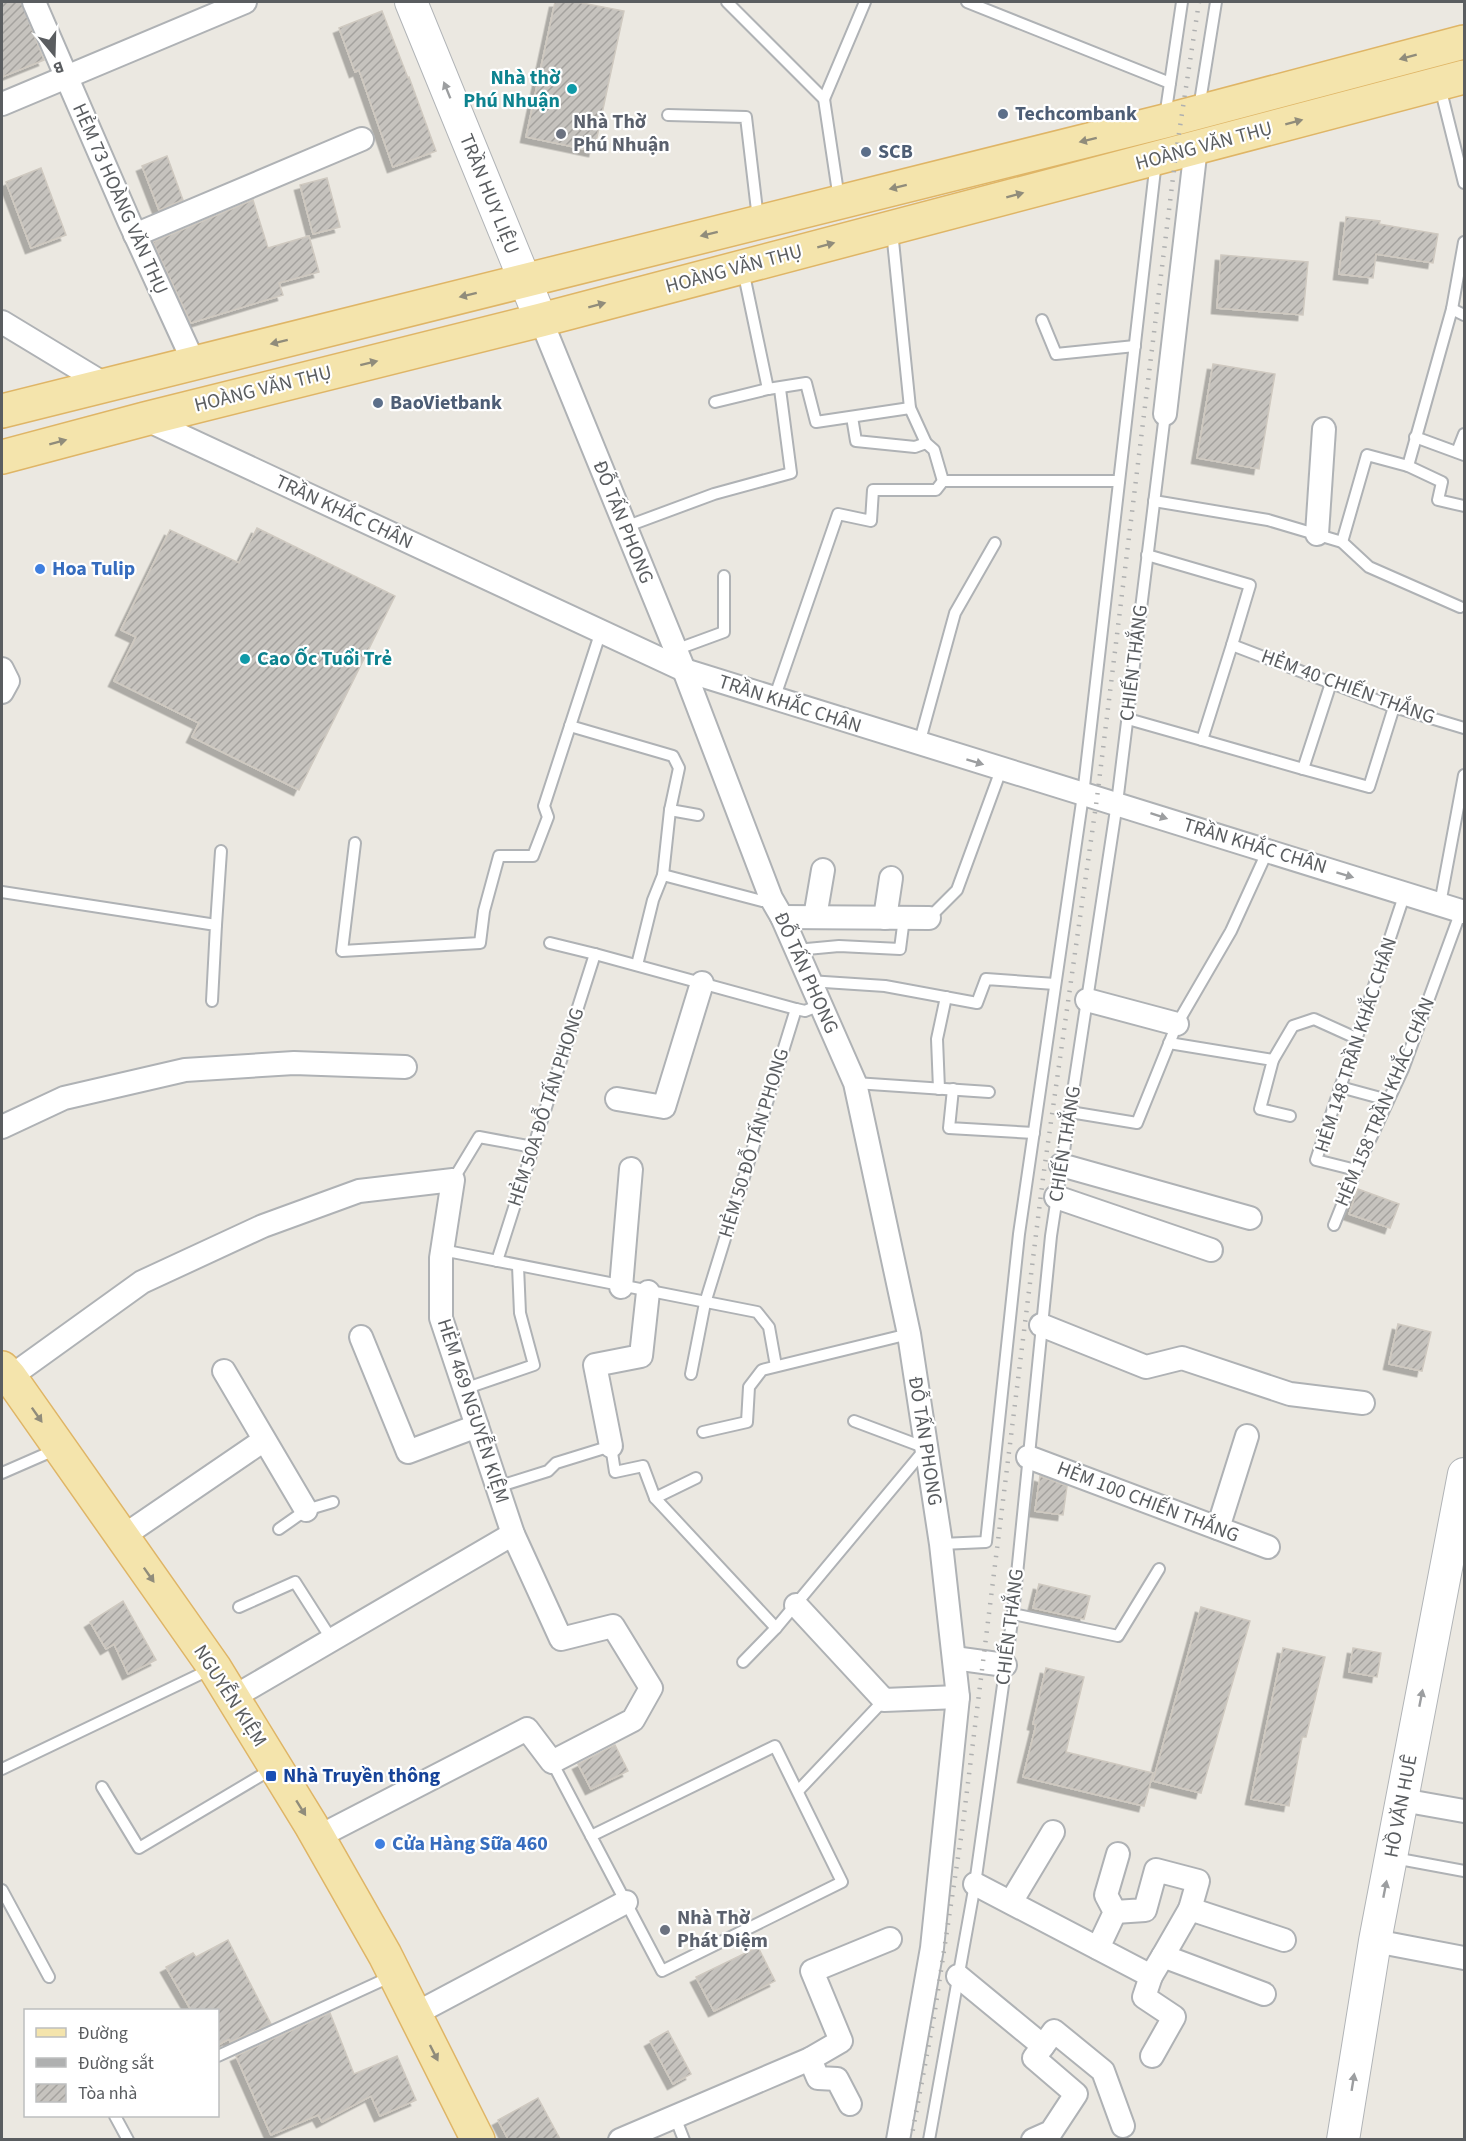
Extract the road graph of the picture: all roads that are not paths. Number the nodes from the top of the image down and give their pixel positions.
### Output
1 (34, 2) edge
2 (245, 2) edge
3 (411, 2) edge
4 (727, 2) edge
5 (865, 2) edge
6 (967, 2) edge
7 (1182, 2) edge
8 (1216, 2) edge
9 (1464, 42) edge
10 (66, 76) junction
11 (1452, 81) edge
12 (1170, 83) junction
13 (824, 99) junction
14 (2, 104) edge
15 (1198, 112) junction
16 (668, 115) dead end
17 (1165, 121) junction
18 (362, 139) dead end
19 (1196, 147) junction
20 (1157, 158) junction
21 (1464, 183) edge
22 (839, 202) junction
23 (758, 222) junction
24 (891, 228) junction
25 (135, 234) junction
26 (1464, 242) edge
27 (743, 267) junction
28 (525, 281) junction
29 (1452, 309) junction
30 (1464, 315) edge
31 (541, 320) junction
32 (1042, 320) dead end
33 (2, 322) edge
34 (1135, 346) junction
35 (194, 363) junction
36 (106, 385) junction
37 (768, 389) junction
38 (780, 389) junction
39 (715, 402) dead end
40 (910, 408) junction
41 (2, 411) edge
42 (1165, 414) joint
43 (852, 417) junction
44 (145, 419) junction
45 (1324, 429) dead end
46 (1464, 434) edge
47 (1415, 437) junction
48 (926, 442) junction
49 (1461, 453) edge
50 (2, 457) edge
51 (1408, 466) junction
52 (943, 481) junction
53 (1119, 481) junction
54 (1154, 501) junction
55 (1464, 506) edge
56 (625, 527) junction
57 (1317, 534) junction
58 (1342, 542) junction
59 (995, 543) dead end
60 (1147, 555) junction
61 (724, 576) dead end
62 (1460, 607) dead end
63 (601, 631) junction
64 (1232, 645) junction
65 (679, 660) junction
66 (2, 669) edge
67 (1331, 683) junction
68 (2, 692) edge
69 (774, 699) junction
70 (1394, 707) junction
71 (1128, 719) junction
72 (570, 726) junction
73 (1464, 728) edge
74 (1202, 740) junction
75 (919, 744) junction
76 (1303, 769) junction
77 (1001, 770) junction
78 (1464, 776) edge
79 (1083, 795) junction
80 (1117, 803) junction
81 (670, 810) junction
82 (698, 815) dead end
83 (355, 843) dead end
84 (1268, 850) junction
85 (221, 851) dead end
86 (823, 870) dead end
87 (663, 875) junction
88 (891, 878) dead end
89 (2, 892) edge
90 (1405, 893) junction
91 (776, 908) junction
92 (1455, 909) edge
93 (815, 917) junction
94 (895, 918) junction
95 (929, 918) joint
96 (216, 925) junction
97 (550, 943) dead end
98 (796, 950) junction
99 (595, 954) junction
100 (637, 965) junction
101 (809, 981) junction
102 (702, 983) junction
103 (1055, 984) junction
104 (946, 997) junction
105 (1087, 1000) junction
106 (212, 1001) dead end
107 (820, 1005) junction
108 (796, 1009) junction
109 (1173, 1034) junction
110 (1356, 1038) junction
111 (1273, 1060) junction
112 (405, 1066) dead end
113 (855, 1083) junction
114 (1340, 1087) junction
115 (939, 1089) junction
116 (953, 1089) junction
117 (989, 1092) dead end
118 (617, 1099) dead end
119 (1388, 1100) junction
120 (1070, 1112) junction
121 (1290, 1116) dead end
122 (2, 1127) edge
123 (1034, 1132) junction
124 (533, 1147) junction
125 (1061, 1165) junction
126 (631, 1168) dead end
127 (1356, 1170) junction
128 (453, 1180) junction
129 (1056, 1197) junction
130 (1251, 1218) dead end
131 (1334, 1225) dead end
132 (442, 1250) junction
133 (1211, 1250) dead end
134 (497, 1262) junction
135 (518, 1266) junction
136 (621, 1287) junction
137 (648, 1292) junction
138 (705, 1303) junction
139 (1041, 1325) junction
140 (909, 1334) junction
141 (361, 1337) dead end
142 (776, 1366) junction
143 (224, 1371) dead end
144 (6, 1373) edge
145 (691, 1374) dead end
146 (464, 1389) junction
147 (1363, 1403) dead end
148 (855, 1421) dead end
149 (477, 1426) junction
150 (703, 1432) dead end
151 (1247, 1437) dead end
152 (264, 1440) junction
153 (611, 1446) junction
154 (60, 1448) junction
155 (926, 1449) junction
156 (1028, 1457) junction
157 (2, 1473) edge
158 (1464, 1474) edge
159 (696, 1479) dead end
160 (497, 1487) junction
161 (655, 1498) junction
162 (333, 1502) dead end
163 (306, 1510) junction
164 (1460, 1517) edge
165 (1218, 1528) junction
166 (279, 1529) dead end
167 (513, 1534) junction
168 (122, 1537) junction
169 (941, 1544) junction
170 (1268, 1547) dead end
171 (1159, 1569) dead end
172 (796, 1605) junction
173 (239, 1606) dead end
174 (1012, 1614) junction
175 (776, 1628) junction
176 (332, 1640) junction
177 (954, 1658) junction
178 (743, 1662) dead end
179 (1005, 1665) junction
180 (214, 1667) junction
181 (958, 1696) junction
182 (232, 1698) junction
183 (884, 1700) junction
184 (552, 1762) junction
185 (275, 1767) junction
186 (2, 1769) edge
187 (102, 1787) dead end
188 (798, 1791) junction
189 (1402, 1800) junction
190 (1464, 1811) edge
191 (1053, 1832) dead end
192 (591, 1836) junction
193 (318, 1838) junction
194 (1118, 1854) dead end
195 (1391, 1858) junction
196 (1464, 1871) edge
197 (975, 1884) junction
198 (2, 1890) edge
199 (626, 1902) junction
200 (1011, 1902) junction
201 (1190, 1909) junction
202 (1115, 1912) junction
203 (891, 1938) dead end
204 (1284, 1940) dead end
205 (1375, 1941) junction
206 (1098, 1948) junction
207 (1163, 1956) junction
208 (1464, 1958) edge
209 (395, 1974) junction
210 (958, 1976) junction
211 (1151, 1976) junction
212 (50, 1977) dead end
213 (1263, 1994) dead end
214 (415, 2014) junction
215 (1043, 2046) junction
216 (219, 2056) edge
217 (1152, 2056) dead end
218 (810, 2059) junction
219 (850, 2104) dead end
220 (675, 2116) junction
221 (116, 2117) edge
222 (1123, 2126) dead end
223 (128, 2139) edge
224 (478, 2139) edge
225 (620, 2139) edge
226 (684, 2139) edge
227 (898, 2139) edge
228 (929, 2139) edge
229 (1033, 2139) edge
230 (1344, 2139) edge

1 - 10 street, HẺM 73 HOÀNG VĂN THỤ
2 - 10 street
28 -> 3 main road, TRẦN HUY LIỆU
4 - 13 lane
5 - 13 lane
6 - 12 lane
7 - 12 lane
8 - 15 lane
9 -> 15 main road, HOÀNG VĂN THỤ
10 - 14 street
10 - 25 street, HẺM 73 HOÀNG VĂN THỤ
19 -> 11 main road, HOÀNG VĂN THỤ
11 - 21 lane
12 - 17 lane
13 - 22 lane
15 - 17 main road, HOÀNG VĂN THỤ
15 - 19 main road
16 - 23 lane
17 - 20 main road
17 -> 22 main road, HOÀNG VĂN THỤ
18 - 25 street
19 - 20 main road, HOÀNG VĂN THỤ
19 - 42 street, CHIẾN THẮNG
24 -> 20 main road, HOÀNG VĂN THỤ
20 - 34 lane, CHIẾN THẮNG
22 - 23 main road, HOÀNG VĂN THỤ
23 -> 28 main road, HOÀNG VĂN THỤ
27 -> 24 main road, HOÀNG VĂN THỤ
24 - 40 lane
25 - 35 street, HẺM 73 HOÀNG VĂN THỤ
26 - 29 lane
31 -> 27 main road, HOÀNG VĂN THỤ
27 - 37 lane
28 - 31 main road, TRẦN HUY LIỆU
28 -> 35 main road, HOÀNG VĂN THỤ
29 - 30 lane
29 - 47 lane
44 -> 31 main road, HOÀNG VĂN THỤ
31 - 56 street, ĐỖ TẤN PHONG
32 - 34 lane
33 - 36 street
34 - 53 lane, CHIẾN THẮNG
35 - 36 main road, HOÀNG VĂN THỤ
36 - 41 main road, HOÀNG VĂN THỤ
37 - 38 lane
37 - 39 lane
38 - 43 lane
38 - 56 lane
40 - 43 lane
40 - 48 lane
42 - 54 lane, CHIẾN THẮNG
43 - 48 lane
50 -> 44 main road, HOÀNG VĂN THỤ
44 - 63 street, TRẦN KHẮC CHÂN
45 - 57 street
46 - 49 lane
47 - 49 lane
47 - 51 lane
48 - 52 lane
51 - 55 lane
51 - 58 lane
52 - 53 lane
52 - 69 lane
53 - 79 lane, CHIẾN THẮNG
54 - 57 lane
54 - 60 lane, CHIẾN THẮNG
56 - 65 street, ĐỖ TẤN PHONG
57 - 58 lane
58 - 62 lane
59 - 75 lane
60 - 64 lane
60 - 71 lane, CHIẾN THẮNG
61 - 65 lane
63 - 65 street, TRẦN KHẮC CHÂN
63 - 72 lane
64 - 67 lane, HẺM 40 CHIẾN THẮNG
64 - 74 lane
65 - 69 street, TRẦN KHẮC CHÂN
65 - 91 street, ĐỖ TẤN PHONG
66 - 68 street
67 - 70 lane, HẺM 40 CHIẾN THẮNG
67 - 76 lane
69 - 75 street, TRẦN KHẮC CHÂN
70 - 73 lane, HẺM 40 CHIẾN THẮNG
70 - 76 lane
71 - 74 lane
71 - 80 lane, CHIẾN THẮNG
72 - 81 lane
72 - 83 lane
74 - 76 lane
75 -> 77 street, TRẦN KHẮC CHÂN
77 - 79 street, TRẦN KHẮC CHÂN
77 - 95 lane
78 - 92 lane, HẺM 158 TRẦN KHẮC CHÂN
79 - 80 street, TRẦN KHẮC CHÂN
79 - 103 lane, CHIẾN THẮNG
80 -> 84 street, TRẦN KHẮC CHÂN
80 - 105 lane, CHIẾN THẮNG
81 - 82 lane
81 - 87 lane
84 -> 90 street, TRẦN KHẮC CHÂN
84 - 109 lane
85 - 96 lane
86 - 93 street
87 - 91 lane
87 - 100 lane
88 - 94 street
89 - 96 lane
90 - 92 street, TRẦN KHẮC CHÂN
90 - 110 lane, HẺM 148 TRẦN KHẮC CHÂN
91 - 93 street
91 - 98 street, ĐỖ TẤN PHONG
92 - 119 lane, HẺM 158 TRẦN KHẮC CHÂN
93 - 94 street
94 - 95 street
94 - 98 lane
96 - 106 lane
97 - 99 lane
98 - 101 street, ĐỖ TẤN PHONG
99 - 100 lane
99 - 124 lane, HẺM 50A ĐỖ TẤN PHONG
100 - 102 lane
101 - 104 lane
101 - 107 street, ĐỖ TẤN PHONG
102 - 108 lane
102 - 118 street
103 - 104 lane
103 - 123 lane, CHIẾN THẮNG
104 - 115 lane
105 - 109 street
105 - 120 lane, CHIẾN THẮNG
107 - 108 lane
107 - 113 street, ĐỖ TẤN PHONG
108 - 138 lane, HẺM 50 ĐỖ TẤN PHONG
109 - 111 lane
109 - 120 lane
110 - 111 lane
110 - 114 lane, HẺM 148 TRẦN KHẮC CHÂN
111 - 121 lane
112 - 122 street
113 - 115 lane
113 - 140 street, ĐỖ TẤN PHONG
114 - 119 lane
114 - 127 lane, HẺM 148 TRẦN KHẮC CHÂN
115 - 116 lane
116 - 117 lane
116 - 123 lane
119 - 127 lane, HẺM 158 TRẦN KHẮC CHÂN
120 - 125 lane, CHIẾN THẮNG
123 - 169 lane, CHIẾN THẮNG
124 - 128 lane
124 - 134 lane, HẺM 50A ĐỖ TẤN PHONG
125 - 129 lane, CHIẾN THẮNG
125 - 130 street
126 - 136 street
127 - 131 lane, HẺM 158 TRẦN KHẮC CHÂN
128 - 132 street, HẺM 469 NGUYỄN KIỆM
128 - 144 street
129 - 133 street
129 - 139 lane, CHIẾN THẮNG
132 - 134 lane
132 - 146 street, HẺM 469 NGUYỄN KIỆM
134 - 135 lane
135 - 136 lane
135 - 146 lane
136 - 137 lane
137 - 138 lane
137 - 153 street
138 - 142 lane
138 - 145 lane, HẺM 50 ĐỖ TẤN PHONG
139 - 147 street
139 - 156 lane, CHIẾN THẮNG
140 - 142 lane
140 - 155 street, ĐỖ TẤN PHONG
141 - 149 street
142 - 150 lane
143 - 152 street
144 -> 154 main road, NGUYỄN KIỆM
146 - 149 street, HẺM 469 NGUYỄN KIỆM
148 - 155 lane
149 - 160 street, HẺM 469 NGUYỄN KIỆM
151 - 165 street
152 - 163 street
152 - 168 street
153 - 160 lane
153 - 161 lane
154 - 157 lane
154 - 168 main road, NGUYỄN KIỆM
155 - 169 street, ĐỖ TẤN PHONG
155 - 172 lane
156 - 165 street, HẺM 100 CHIẾN THẮNG
156 - 174 lane, CHIẾN THẮNG
158 - 164 main road, HỒ VĂN HUÊ
159 - 161 lane
160 - 167 street, HẺM 469 NGUYỄN KIỆM
161 - 175 lane
162 - 163 lane
163 - 166 lane
189 -> 164 main road, HỒ VĂN HUÊ
165 - 170 street, HẺM 100 CHIẾN THẮNG
167 - 176 street
167 - 184 street, HẺM 469 NGUYỄN KIỆM
168 -> 180 main road, NGUYỄN KIỆM
169 - 177 street, ĐỖ TẤN PHONG
171 - 174 lane
172 - 175 lane
172 - 183 street
173 - 176 lane
174 - 179 lane, CHIẾN THẮNG
175 - 178 lane
176 - 182 street
177 - 179 street
177 - 181 street, ĐỖ TẤN PHONG
179 - 197 lane, CHIẾN THẮNG
180 - 182 main road, NGUYỄN KIỆM
180 - 186 lane
181 - 183 street
181 - 227 street, ĐỖ TẤN PHONG
182 - 185 main road, NGUYỄN KIỆM
183 - 188 lane
184 - 192 lane
184 - 193 street
185 - 187 lane
185 -> 193 main road, NGUYỄN KIỆM
188 - 192 lane
188 - 199 lane
189 - 190 street
189 - 195 main road, HỒ VĂN HUÊ
191 - 200 street
192 - 199 lane
193 - 209 main road, NGUYỄN KIỆM
194 - 202 street
195 - 196 lane
205 -> 195 main road, HỒ VĂN HUÊ
197 - 200 street
197 - 210 lane, CHIẾN THẮNG
198 - 212 lane
199 - 214 street
200 - 206 street
201 - 202 street
201 - 204 street
201 - 207 street
202 - 206 street
203 - 218 street
205 - 208 street
230 -> 205 main road, HỒ VĂN HUÊ
206 - 211 street
207 - 211 street
207 - 213 street
209 - 214 main road, NGUYỄN KIỆM
209 - 216 lane
210 - 215 street
210 - 228 lane, CHIẾN THẮNG
211 - 217 street
214 -> 224 main road, NGUYỄN KIỆM
215 - 222 street
215 - 229 street
218 - 219 street
218 - 220 street
220 - 225 street
220 - 226 lane
221 - 223 lane

